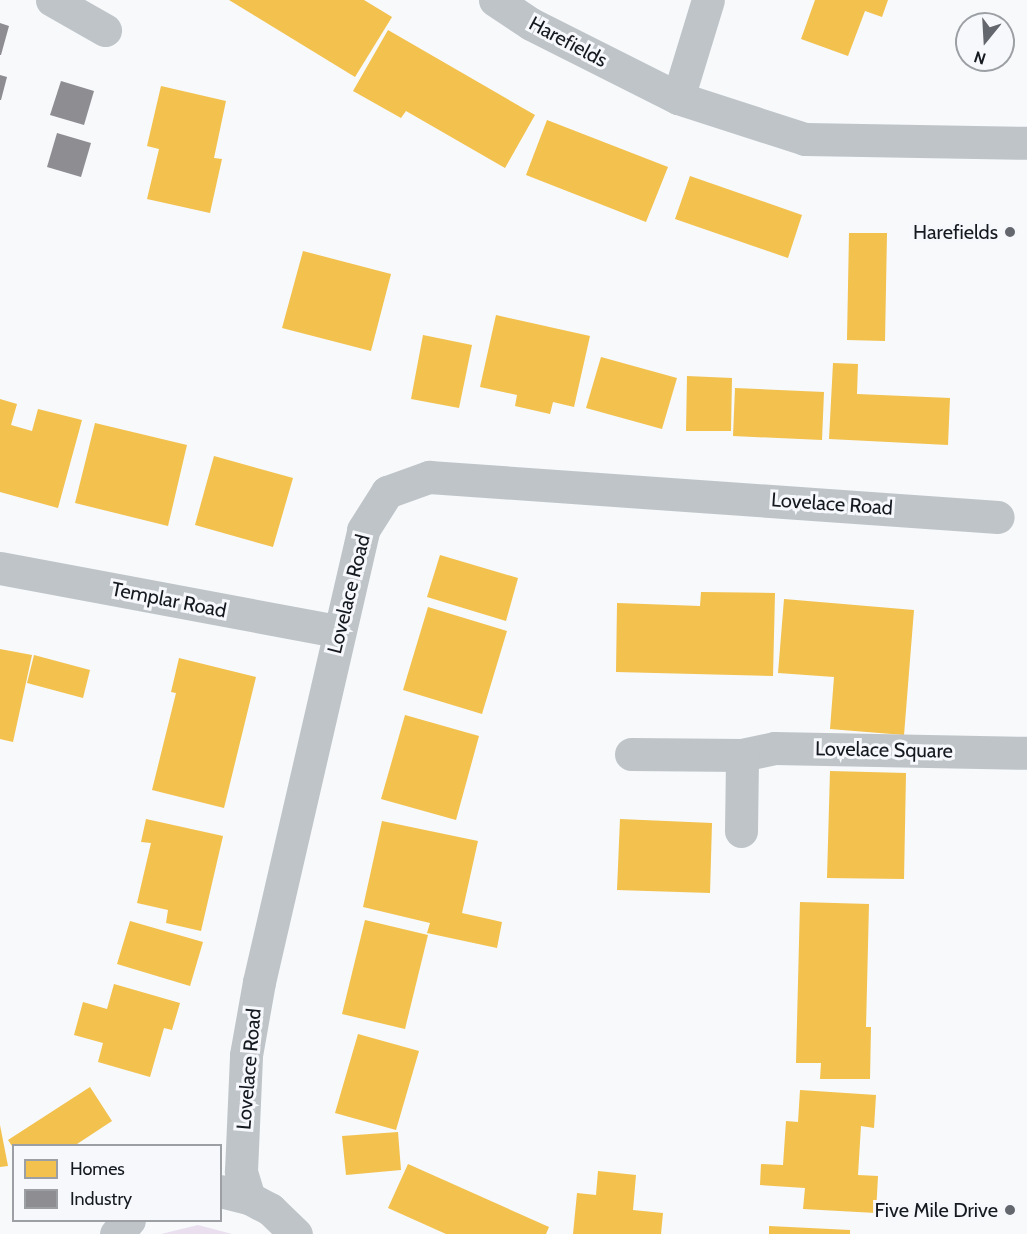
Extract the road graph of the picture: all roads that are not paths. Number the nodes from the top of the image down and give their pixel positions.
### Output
1 (52, 0) edge
2 (495, 0) edge
3 (708, 0) edge
4 (105, 30) dead end
5 (678, 98) junction
6 (1027, 143) edge
7 (988, 516) dead end
8 (0, 568) edge
9 (338, 631) junction
10 (1027, 753) edge
11 (631, 754) dead end
12 (742, 755) junction
13 (741, 831) dead end
14 (235, 1195) edge
15 (128, 1222) edge
16 (116, 1234) edge
17 (296, 1234) edge

1 - 4 street
2 - 5 street, Harefields
3 - 5 street
5 - 6 street, Harefields
7 - 9 street, Lovelace Road
8 - 9 street, Templar Road
9 - 14 street, Lovelace Road
10 - 12 street, Lovelace Square
11 - 12 street, Lovelace Square
12 - 13 street
14 - 17 street
15 - 16 street

